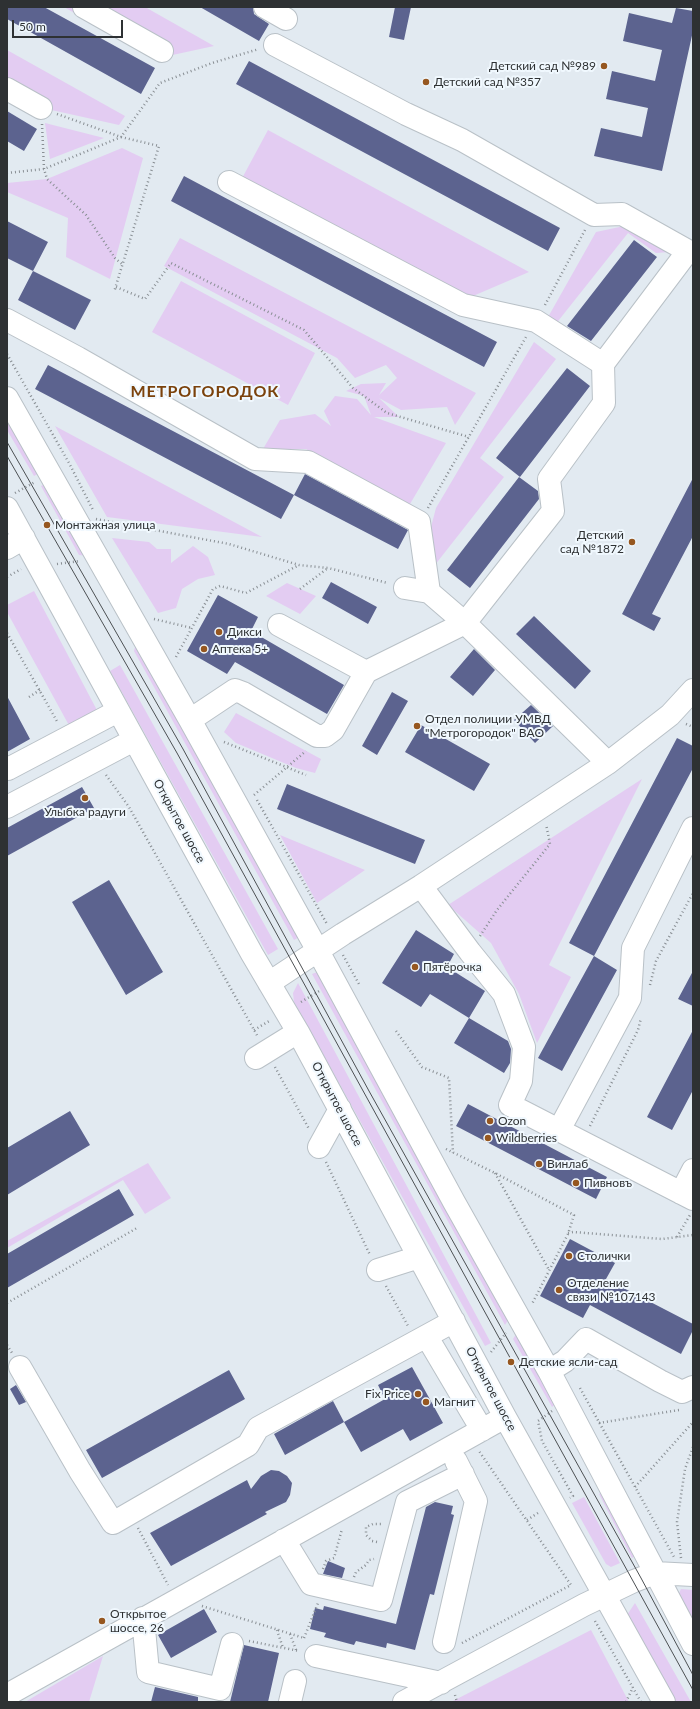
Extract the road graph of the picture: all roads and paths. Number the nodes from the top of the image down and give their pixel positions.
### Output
1 (84, 7) edge
2 (265, 7) edge
3 (286, 19) dead end
4 (275, 45) joint
5 (162, 51) dead end
6 (7, 89) edge
7 (41, 108) junction
8 (121, 137) junction
9 (44, 169) junction
10 (7, 173) edge
11 (229, 182) dead end
12 (594, 215) junction
13 (122, 264) junction
14 (116, 287) junction
15 (114, 292) dead end
16 (7, 320) edge
17 (536, 321) junction
18 (603, 364) junction
19 (7, 398) edge
20 (469, 437) junction
21 (7, 508) edge
22 (76, 520) junction
23 (419, 522) junction
24 (16, 543) edge
25 (299, 565) junction
26 (23, 568) dead end
27 (328, 568) junction
28 (7, 577) edge
29 (405, 588) joint
30 (300, 589) dead end
31 (429, 592) junction
32 (154, 619) dead end
33 (465, 623) junction
34 (279, 625) dead end
35 (192, 628) junction
36 (7, 633) edge
37 (176, 657) dead end
38 (366, 672) junction
39 (40, 690) junction
40 (693, 690) edge
41 (29, 697) dead end
42 (118, 711) junction
43 (190, 720) junction
44 (325, 736) junction
45 (67, 738) junction
46 (134, 740) junction
47 (223, 742) dead end
48 (94, 762) junction
49 (608, 763) junction
50 (7, 767) edge
51 (287, 767) junction
52 (306, 775) dead end
53 (254, 795) dead end
54 (7, 807) edge
55 (541, 807) junction
56 (693, 828) edge
57 (421, 886) junction
58 (318, 951) junction
59 (470, 952) junction
60 (344, 977) junction
61 (269, 983) junction
62 (286, 1011) junction
63 (254, 1030) junction
64 (396, 1031) dead end
65 (298, 1032) junction
66 (261, 1055) junction
67 (340, 1109) junction
68 (559, 1130) junction
69 (319, 1147) junction
70 (443, 1148) dead end
71 (453, 1153) junction
72 (693, 1170) edge
73 (495, 1173) junction
74 (689, 1201) edge
75 (137, 1228) dead end
76 (568, 1234) junction
77 (693, 1235) edge
78 (677, 1237) junction
79 (419, 1257) junction
80 (378, 1270) joint
81 (550, 1270) junction
82 (7, 1303) edge
83 (518, 1316) junction
84 (454, 1321) junction
85 (427, 1337) junction
86 (488, 1355) dead end
87 (20, 1367) dead end
88 (549, 1371) junction
89 (693, 1387) edge
90 (556, 1408) dead end
91 (685, 1409) dead end
92 (505, 1417) junction
93 (693, 1422) edge
94 (599, 1423) dead end
95 (480, 1440) junction
96 (693, 1447) edge
97 (450, 1448) junction
98 (463, 1474) junction
99 (635, 1487) dead end
100 (564, 1501) dead end
101 (544, 1510) dead end
102 (130, 1513) junction
103 (527, 1520) junction
104 (342, 1527) dead end
105 (284, 1540) junction
106 (393, 1555) junction
107 (655, 1573) junction
108 (688, 1574) edge
109 (169, 1586) dead end
110 (325, 1587) junction
111 (195, 1589) junction
112 (348, 1592) junction
113 (605, 1594) junction
114 (143, 1618) junction
115 (596, 1621) dead end
116 (277, 1630) junction
117 (290, 1634) junction
118 (304, 1638) junction
119 (232, 1644) joint
120 (450, 1644) joint
121 (693, 1644) edge
122 (283, 1648) junction
123 (306, 1653) junction
124 (295, 1681) joint
125 (633, 1686) junction
126 (448, 1688) junction
127 (7, 1695) edge
128 (290, 1702) edge
129 (404, 1702) edge
130 (457, 1702) edge
131 (626, 1702) edge
132 (641, 1702) edge
133 (664, 1702) edge

1 - 5 street
2 - 3 street
4 - 8 path
4 - 12 street
6 - 7 street
7 - 8 path
7 - 9 path
8 - 9 path
8 - 13 path
9 - 10 path
9 - 13 path
11 - 17 street
12 - 17 path
12 - 18 street
13 - 14 path
14 - 15 path
14 - 20 path
16 - 23 street
17 - 18 street
17 - 20 path
18 - 33 street
19 - 22 street
20 - 23 path
21 - 24 street, Открытое шоссе
22 - 25 path
22 - 43 street
23 - 31 street
24 - 42 street, Открытое шоссе
25 - 27 path
25 - 35 path
26 - 28 path
27 - 29 path
27 - 30 path
29 - 31 street
31 - 33 street
32 - 35 path
33 - 38 street
33 - 49 street
34 - 38 street
35 - 37 path
36 - 39 path
38 - 44 street
39 - 41 path
39 - 45 path
40 - 49 street
42 - 45 street
42 - 46 street, Открытое шоссе
43 - 44 street
43 - 58 street
44 - 51 path
45 - 50 street
46 - 48 street
46 - 61 street, Открытое шоссе
47 - 51 path
48 - 54 street
48 - 63 path
49 - 55 street
51 - 52 path
51 - 53 path
55 - 57 street
55 - 59 path
56 - 68 street
57 - 58 street
57 - 59 street
58 - 60 street
58 - 61 street
59 - 68 street
60 - 62 path
60 - 83 street
61 - 62 street, Открытое шоссе
62 - 63 path
62 - 65 street, Открытое шоссе
63 - 66 path
64 - 71 path
65 - 66 street
65 - 67 street, Открытое шоссе
66 - 69 path
67 - 69 street
67 - 79 street, Открытое шоссе
68 - 74 street
69 - 80 path
70 - 71 path
71 - 73 path
72 - 74 street
73 - 76 path
73 - 81 path
74 - 78 path
75 - 82 path
76 - 78 path
76 - 81 path
77 - 78 path
79 - 80 street
79 - 84 street, Открытое шоссе
81 - 83 path
83 - 86 path
83 - 88 street
84 - 85 street
84 - 92 street, Открытое шоссе
85 - 95 street
85 - 102 street
87 - 102 street
88 - 89 street
88 - 107 street
90 - 100 path
91 - 94 path
92 - 95 street
92 - 113 street, Открытое шоссе
93 - 99 path
95 - 97 street
95 - 103 path
96 - 108 path
97 - 98 street
97 - 105 street
98 - 106 street
98 - 120 street
101 - 103 path
102 - 109 path
103 - 120 path
104 - 110 path
105 - 110 street
105 - 111 street
106 - 112 path
106 - 112 street
107 - 108 street
107 - 113 street
107 - 121 street
110 - 112 street
110 - 118 path
111 - 114 street
111 - 116 path
113 - 126 street
113 - 133 street, Открытое шоссе
114 - 119 street
114 - 127 street
115 - 125 path
116 - 117 path
116 - 122 path
117 - 118 path
117 - 123 path
118 - 123 path
119 - 122 path
122 - 123 path
123 - 124 path
123 - 126 street
124 - 128 street
125 - 131 path
125 - 132 path
126 - 129 street
126 - 130 path

